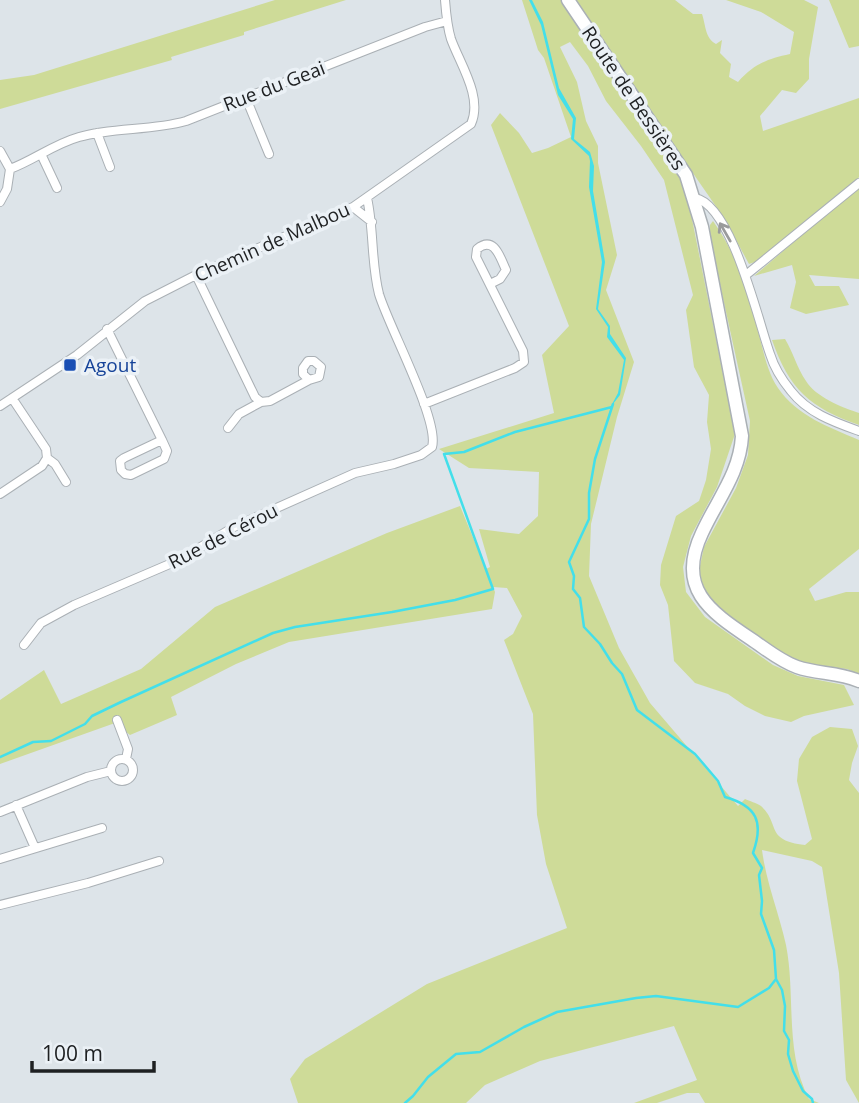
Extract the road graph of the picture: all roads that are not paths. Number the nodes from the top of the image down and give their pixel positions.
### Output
1 (444, 0) edge
2 (568, 0) edge
3 (447, 21) junction
4 (246, 98) junction
5 (97, 133) junction
6 (0, 151) edge
7 (41, 154) junction
8 (269, 154) dead end
9 (110, 167) dead end
10 (10, 169) junction
11 (859, 183) edge
12 (57, 188) dead end
13 (367, 198) junction
14 (695, 198) junction
15 (0, 202) edge
16 (353, 207) junction
17 (372, 222) junction
18 (196, 275) junction
19 (746, 275) junction
20 (490, 284) junction
21 (107, 330) junction
22 (309, 380) dead end
23 (12, 398) junction
24 (261, 402) junction
25 (424, 404) junction
26 (0, 406) edge
27 (228, 428) dead end
28 (859, 431) edge
29 (162, 440) junction
30 (47, 458) junction
31 (66, 482) dead end
32 (0, 494) edge
33 (24, 645) dead end
34 (859, 681) edge
35 (117, 720) dead end
36 (126, 759) junction
37 (111, 771) junction
38 (16, 805) junction
39 (0, 812) edge
40 (102, 828) dead end
41 (35, 848) junction
42 (0, 859) edge
43 (159, 861) dead end
44 (0, 905) edge

1 - 3 street, Chemin de Malbou
2 - 14 main road, Route de Bessières
3 - 4 street, Rue du Geai
3 - 13 street, Chemin de Malbou
4 - 5 street, Rue du Geai
4 - 8 street
5 - 7 street, Rue du Geai
5 - 9 street
6 - 10 street
7 - 10 street, Rue du Geai
7 - 12 street
10 - 15 street
11 - 19 street
13 - 16 street, Chemin de Malbou
13 - 17 street
19 -> 14 street
14 - 34 main road, Route de Bessières
16 - 17 street
16 - 18 street, Chemin de Malbou
17 - 25 street
18 - 21 street, Chemin de Malbou
18 - 24 street
19 - 28 street
20 - 20 street
20 - 25 street
21 - 23 street, Chemin de Malbou
21 - 29 street
22 - 24 street
23 - 26 street, Chemin de Malbou
23 - 30 street
24 - 27 street
25 - 33 street, Rue de Cérou
29 - 29 street
30 - 31 street
30 - 32 street
35 - 36 street
36 - 37 street
36 - 37 street
37 - 38 street
38 - 39 street
38 - 41 street
40 - 41 street
41 - 42 street
43 - 44 street

